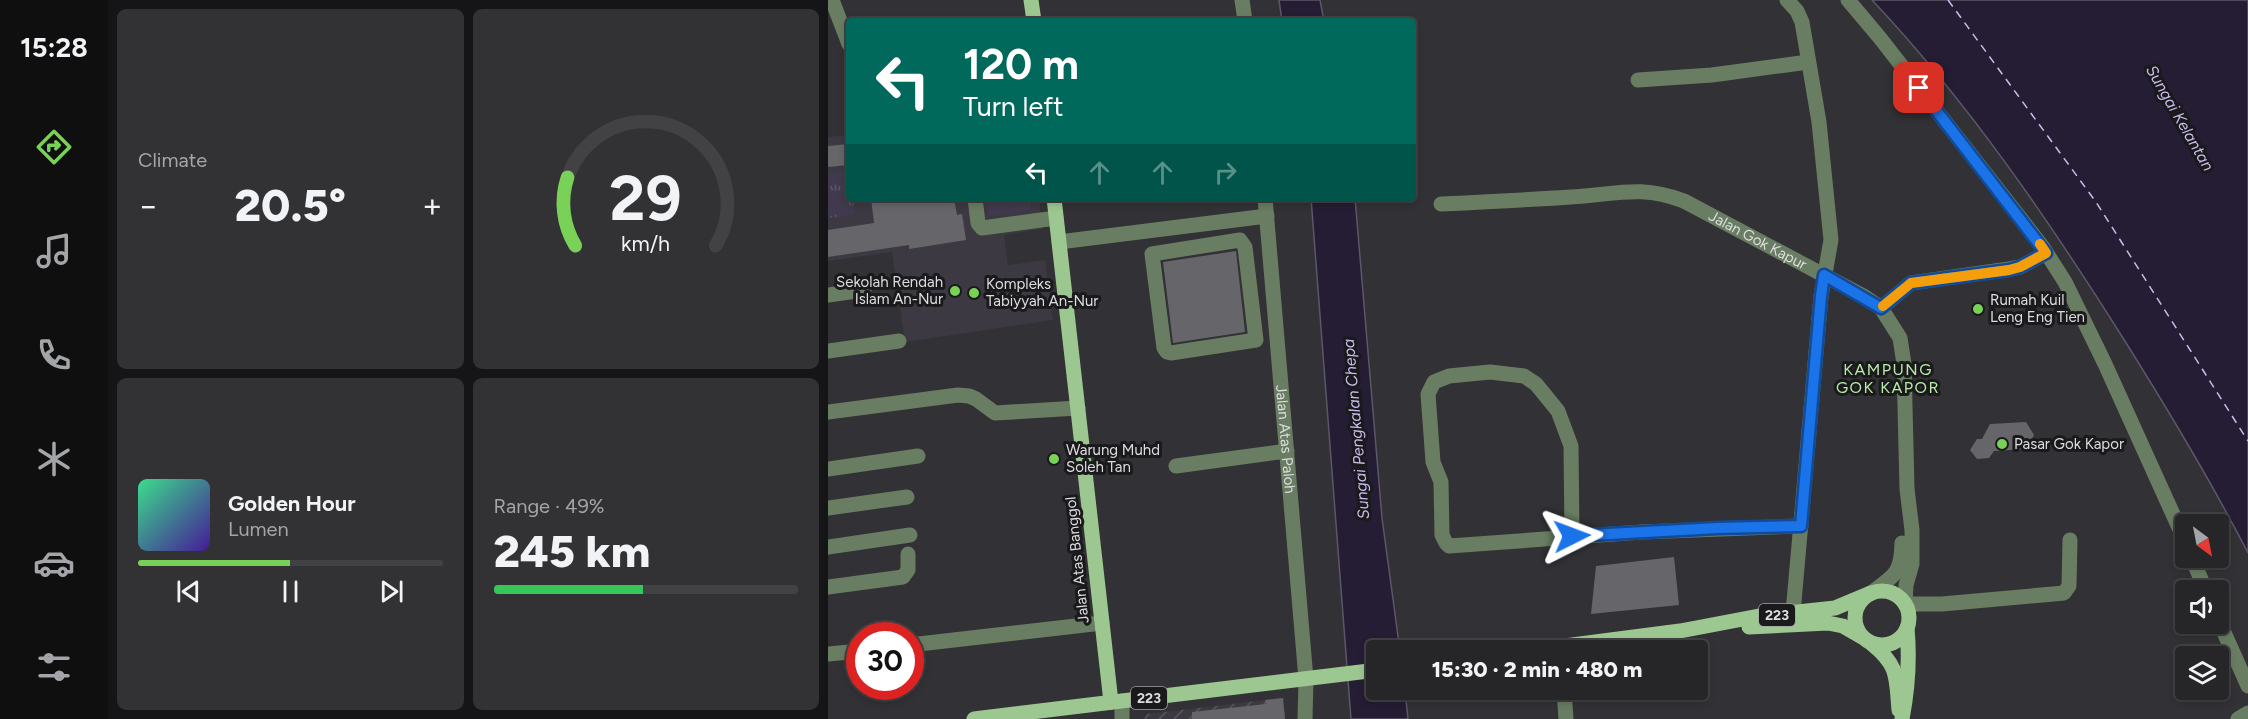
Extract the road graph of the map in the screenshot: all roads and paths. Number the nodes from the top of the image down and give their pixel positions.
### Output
1 (832, 0) edge
2 (1031, 0) edge
3 (1242, 0) edge
4 (1787, 0) edge
5 (1848, 0) edge
6 (1034, 18) edge
7 (1245, 18) edge
8 (846, 36) edge
9 (1808, 62) junction
10 (1638, 81) dead end
11 (975, 201) edge
12 (1054, 201) edge
13 (1266, 201) edge
14 (1441, 204) dead end
15 (1268, 216) junction
16 (1056, 218) junction
17 (1150, 231) junction
18 (1059, 242) junction
19 (1270, 251) junction
20 (1154, 252) junction
21 (2046, 253) junction
22 (1246, 254) junction
23 (1824, 275) junction
24 (864, 290) dead end
25 (828, 296) edge
26 (1881, 308) junction
27 (899, 340) dead end
28 (828, 351) edge
29 (1078, 408) junction
30 (828, 412) edge
31 (1287, 451) junction
32 (918, 456) dead end
33 (1176, 466) dead end
34 (828, 469) edge
35 (1907, 489) junction
36 (908, 497) dead end
37 (828, 508) edge
38 (2175, 519) edge
39 (1801, 526) junction
40 (910, 535) dead end
41 (1572, 536) junction
42 (2070, 540) dead end
43 (828, 547) edge
44 (908, 554) dead end
45 (828, 587) edge
46 (1871, 593) junction
47 (1905, 604) junction
48 (1794, 613) junction
49 (1102, 623) junction
50 (1907, 628) junction
51 (1680, 632) junction
52 (2225, 634) edge
53 (1624, 640) edge
54 (1867, 640) junction
55 (924, 643) edge
56 (846, 652) edge
57 (828, 654) edge
58 (1366, 671) edge
59 (1306, 679) junction
60 (2248, 686) edge
61 (1565, 700) edge
62 (1116, 702) junction
63 (2248, 713) edge
64 (1013, 717) edge
65 (974, 719) edge
66 (1122, 719) edge
67 (1305, 719) edge
68 (1566, 719) edge
69 (1901, 719) edge
70 (2238, 719) edge

1 - 8 street
2 - 6 main road
3 - 7 street
4 - 9 street
5 - 21 street
9 - 10 street
9 - 23 street
11 - 16 street
12 - 16 main road, Jalan Atas Banggol
13 - 15 street, Jalan Atas Paloh
14 - 23 street, Jalan Gok Kapur
15 - 17 street
15 - 19 street, Jalan Atas Paloh
16 - 18 main road, Jalan Atas Banggol
17 - 18 street
17 - 20 street
18 - 29 main road, Jalan Atas Banggol
19 - 22 street
19 - 31 street, Jalan Atas Paloh
20 - 22 street
20 - 22 street
21 - 26 street
21 - 38 street
23 - 26 street, Jalan Gok Kapur
23 - 39 street
24 - 25 street
26 - 35 street, Jalan Gok Kapur
27 - 28 street
29 - 30 street
29 - 49 main road, Jalan Atas Banggol
31 - 33 street
31 - 59 street, Jalan Atas Paloh
32 - 34 street
35 - 46 street, Jalan Gok Kapur
35 - 47 street, Jalan Gok Kapur
36 - 37 street
39 - 41 street
39 - 48 street
40 - 43 street
41 - 41 street
42 - 47 street
44 - 45 street
46 - 47 main road
46 - 48 main road, 223
46 - 54 main road
47 - 50 main road, 223
48 - 51 main road, 223
49 - 55 street
49 - 62 main road, Jalan Atas Banggol
50 - 54 main road
50 - 69 main road, 223
51 - 53 main road, 223
51 - 54 main road, 223
52 - 60 street
54 - 69 main road, 223
56 - 57 street
58 - 59 main road, 223
59 - 62 main road, 223
59 - 67 street, Jalan Atas Paloh
61 - 68 street
62 - 64 main road, 223
62 - 66 street
63 - 70 street
64 - 65 main road, 223

